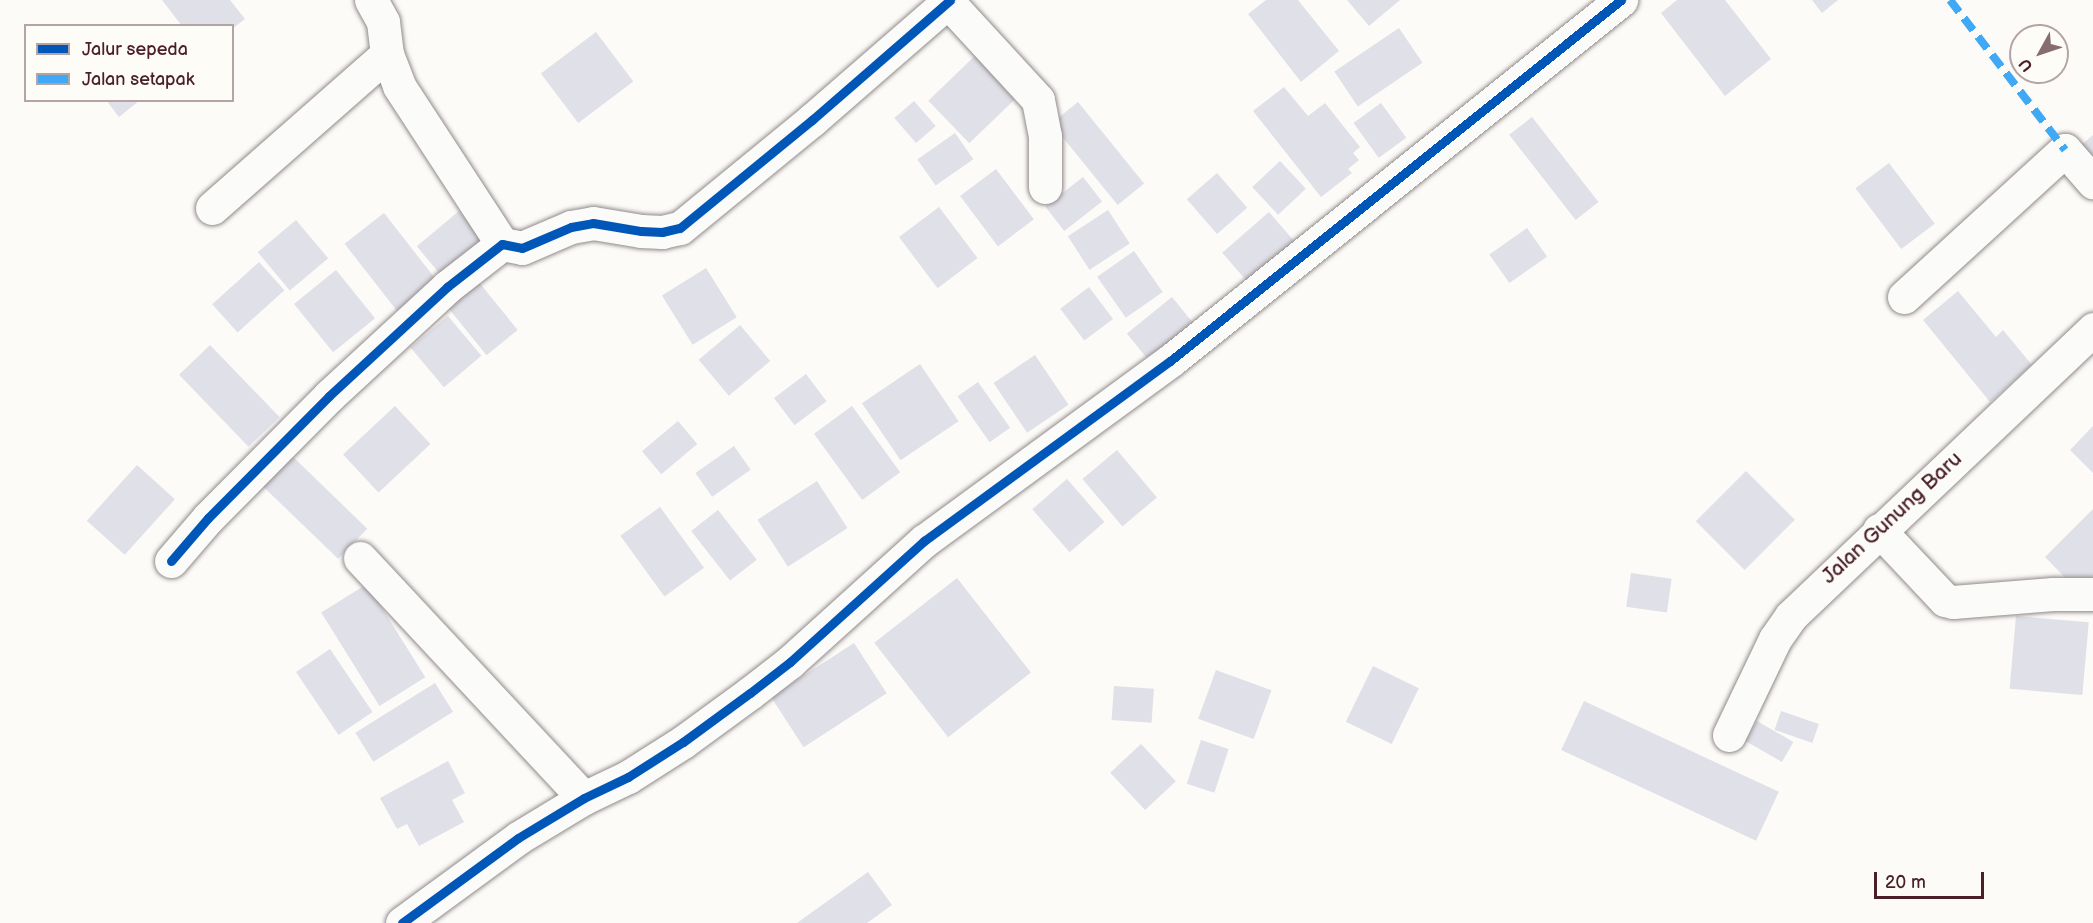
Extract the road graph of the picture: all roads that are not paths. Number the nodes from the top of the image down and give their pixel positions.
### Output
1 (370, 0) edge
2 (1621, 0) edge
3 (949, 1) edge
4 (387, 54) junction
5 (2093, 182) edge
6 (1046, 187) dead end
7 (212, 208) dead end
8 (502, 244) junction
9 (1904, 297) dead end
10 (2093, 329) edge
11 (1879, 530) junction
12 (360, 558) dead end
13 (171, 561) dead end
14 (2093, 594) edge
15 (1729, 735) dead end
16 (584, 798) junction
17 (402, 923) edge

1 - 4 street
2 - 16 street
3 - 6 street
3 - 8 street
4 - 7 street
4 - 8 street
5 - 9 street
8 - 13 street
10 - 11 street, Jalan Gunung Baru
11 - 14 street
11 - 15 street, Jalan Gunung Baru
12 - 16 street
16 - 17 street

